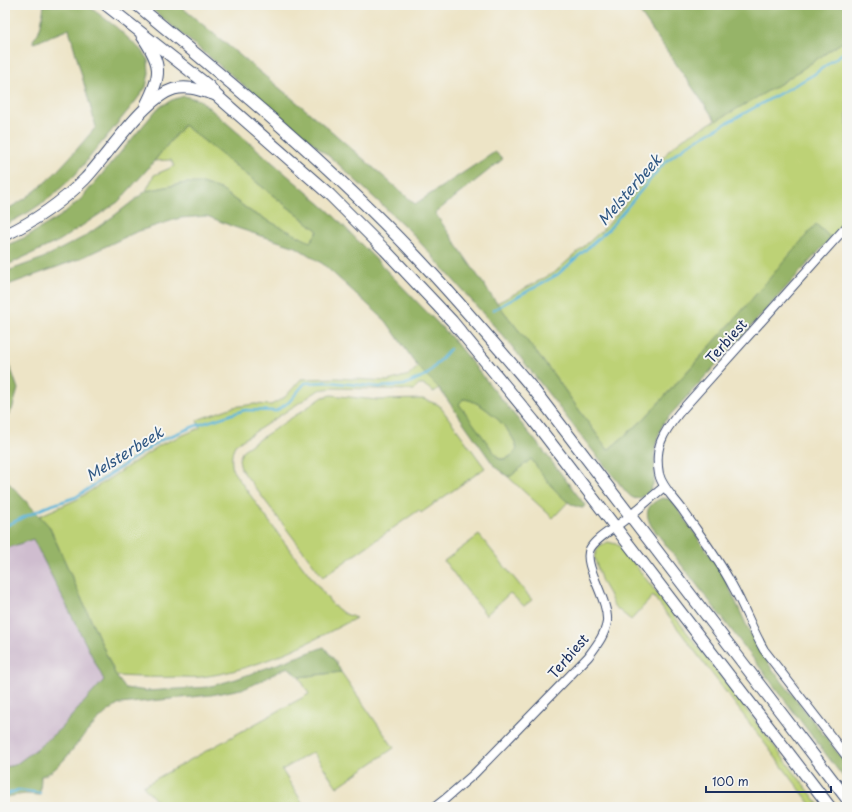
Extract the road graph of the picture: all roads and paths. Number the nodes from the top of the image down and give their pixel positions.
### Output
1 (106, 5) edge
2 (137, 5) edge
3 (140, 33) junction
4 (216, 95) junction
5 (144, 109) junction
6 (847, 226) edge
7 (5, 235) edge
8 (664, 487) junction
9 (630, 516) junction
10 (615, 528) junction
11 (847, 758) edge
12 (847, 799) edge
13 (434, 807) edge
14 (830, 807) edge

1 - 3 main road
2 - 9 main road
3 - 4 main road
3 - 5 main road
4 - 5 main road
4 - 10 main road
5 - 7 main road
6 - 8 street, Terbiest
8 - 9 street, Terbiest
8 - 11 street, Terbiest
9 - 10 street, Terbiest
9 - 12 main road
10 - 13 street, Terbiest
10 - 14 main road

